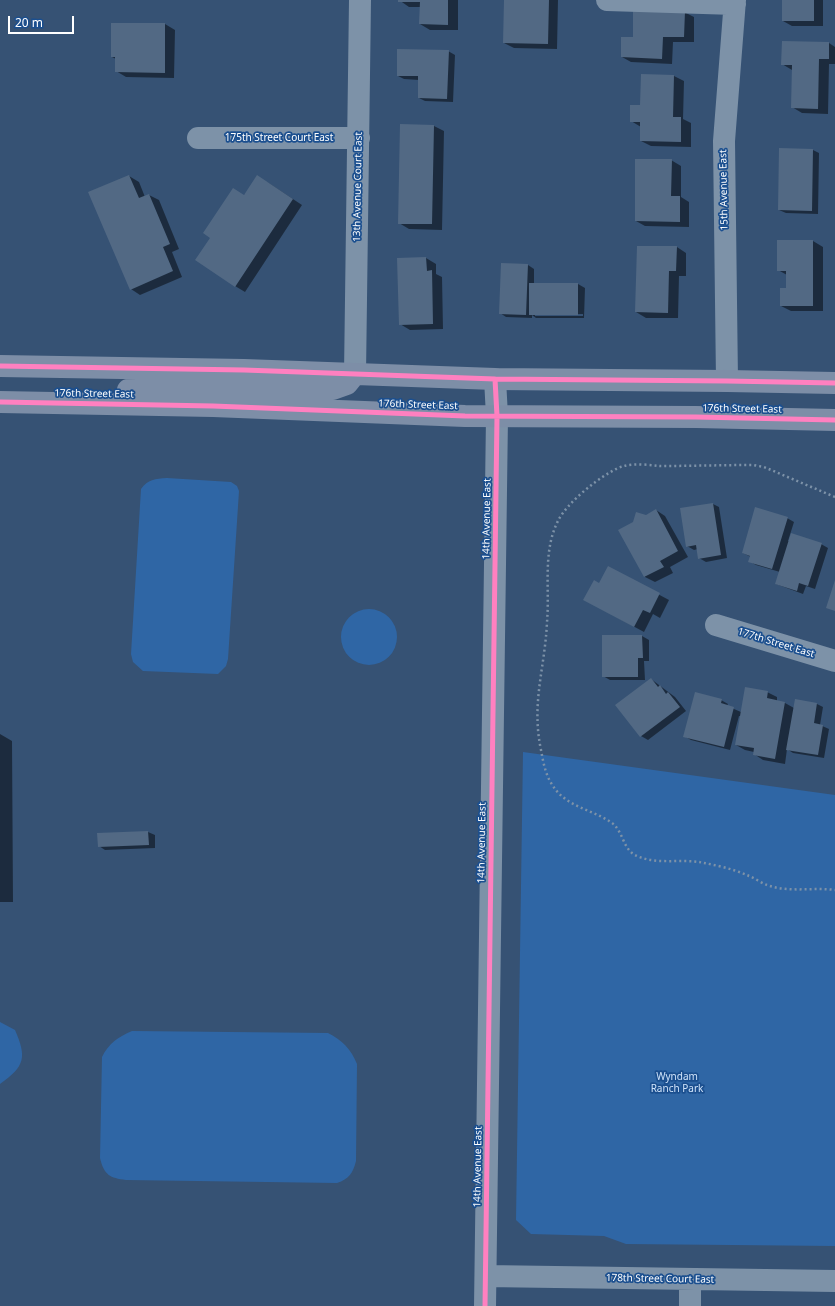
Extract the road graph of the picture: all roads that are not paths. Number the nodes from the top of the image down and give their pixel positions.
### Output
1 (360, 0) edge
2 (607, 0) edge
3 (735, 2) edge
4 (198, 138) dead end
5 (359, 138) junction
6 (0, 366) edge
7 (355, 374) junction
8 (495, 380) junction
9 (726, 381) junction
10 (835, 383) edge
11 (0, 402) edge
12 (88, 403) junction
13 (497, 416) junction
14 (835, 420) edge
15 (716, 625) dead end
16 (835, 661) edge
17 (486, 1276) junction
18 (690, 1279) junction
19 (835, 1281) edge
20 (485, 1306) edge
21 (690, 1306) edge

1 - 5 street, 13th Avenue Court East
2 - 3 street
3 - 9 street, 15th Avenue East
4 - 5 street, 175th Street Court East
5 - 7 street, 13th Avenue Court East
6 - 7 main road
7 - 8 main road
7 - 12 main road
8 - 9 main road
8 - 13 street, 14th Avenue East
9 - 10 main road
11 - 12 main road, 176th Street East
12 - 13 main road, 176th Street East
13 - 14 main road, 176th Street East
13 - 17 street, 14th Avenue East
15 - 16 street, 177th Street East
17 - 18 street, 178th Street Court East
17 - 20 street, 14th Avenue East
18 - 19 street, 178th Street Court East
18 - 21 street

